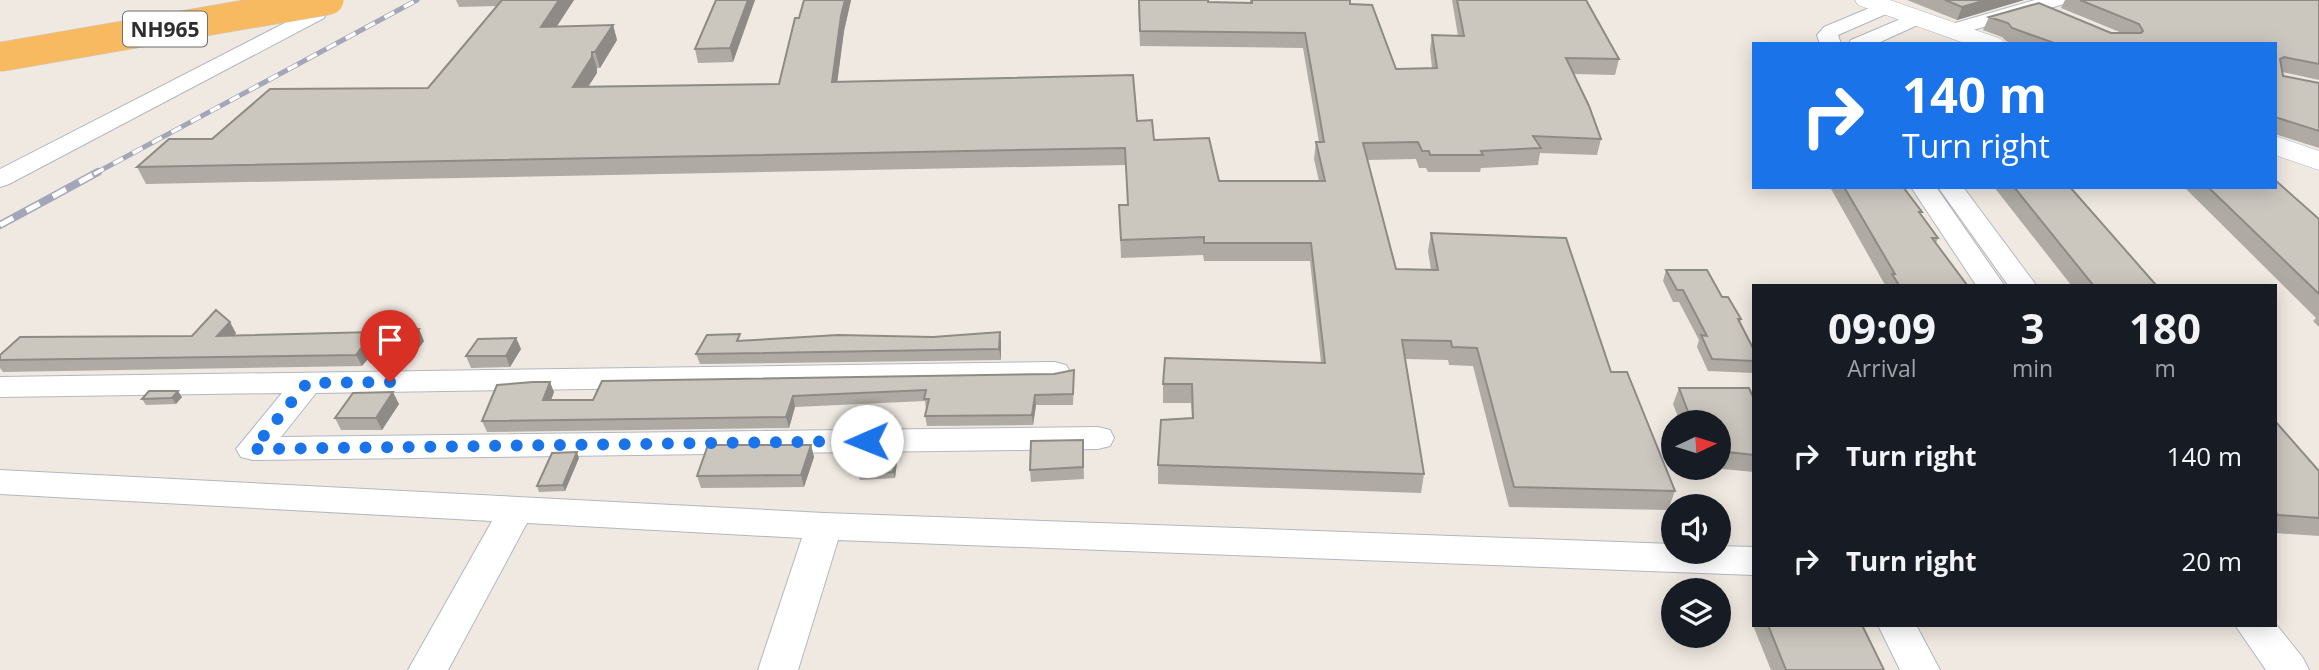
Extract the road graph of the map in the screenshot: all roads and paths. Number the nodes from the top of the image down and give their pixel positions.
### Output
1 (273, 0) edge
2 (2057, 0) edge
3 (1876, 3) edge
4 (323, 5) edge
5 (2033, 6) junction
6 (1917, 18) junction
7 (2067, 20) edge
8 (1952, 30) junction
9 (1830, 42) edge
10 (1863, 42) edge
11 (1986, 42) edge
12 (0, 47) edge
13 (0, 57) edge
14 (0, 71) edge
15 (2277, 146) edge
16 (2319, 161) edge
17 (0, 179) edge
18 (1924, 189) edge
19 (1951, 189) edge
20 (1989, 284) edge
21 (2021, 284) edge
22 (1055, 372) edge
23 (307, 383) junction
24 (0, 387) edge
25 (1098, 438) dead end
26 (0, 482) edge
27 (516, 510) junction
28 (824, 526) junction
29 (1752, 561) edge
30 (1898, 627) edge
31 (2256, 627) edge
32 (428, 670) edge
33 (778, 670) edge
34 (1920, 670) edge
35 (2289, 670) edge

1 - 12 street
2 - 5 street
3 - 6 street
3 - 9 street
4 - 13 highway, NH965, bridge
4 - 14 street
4 - 17 street
5 - 7 street
5 - 8 street
6 - 8 street
6 - 10 street
8 - 11 street
15 - 16 street
18 - 20 street
19 - 21 street
22 - 23 street
23 - 24 street
23 - 25 street
26 - 27 street
27 - 28 street
27 - 32 street
28 - 29 street
28 - 33 street
30 - 34 street
31 - 35 street

